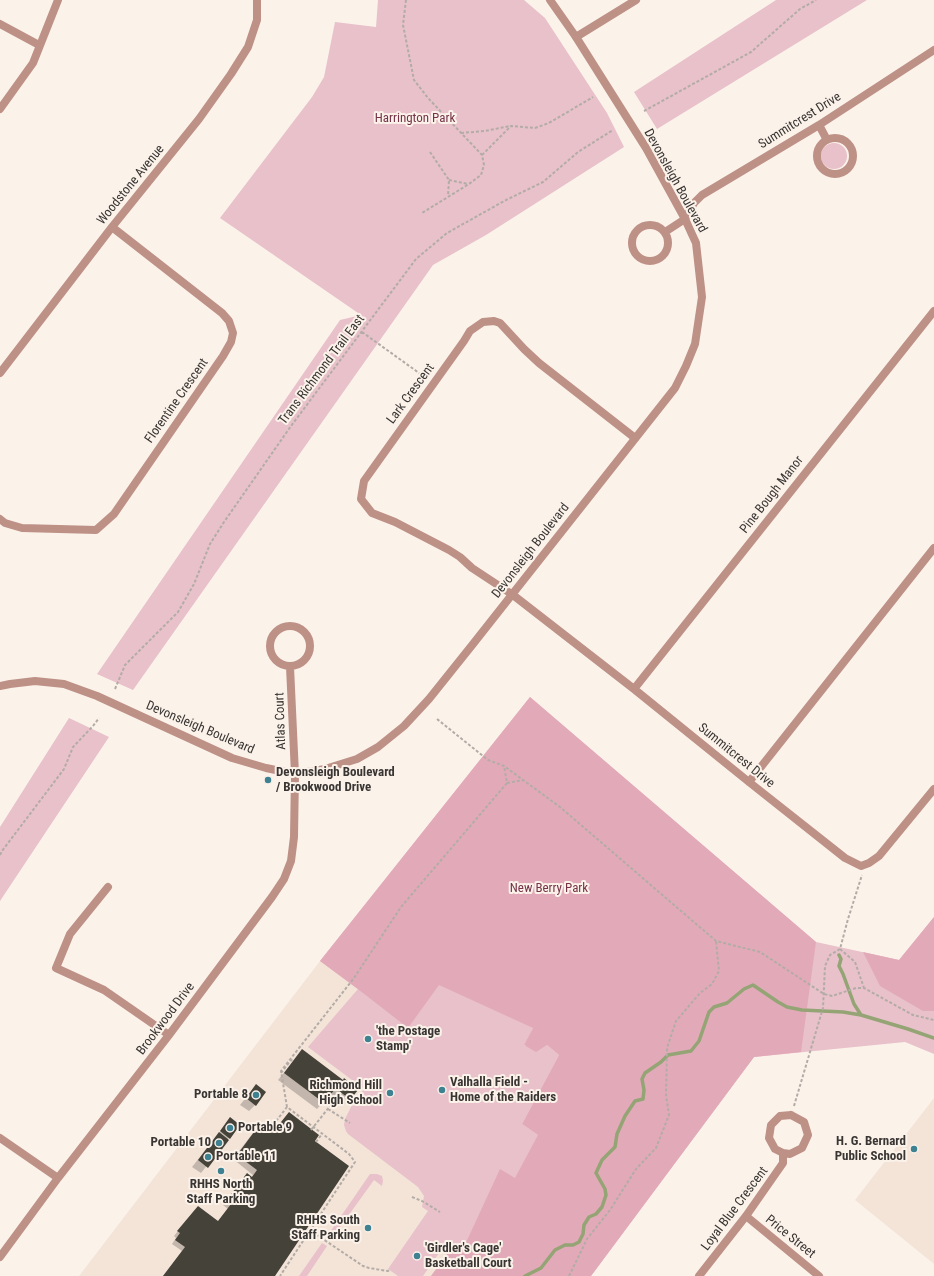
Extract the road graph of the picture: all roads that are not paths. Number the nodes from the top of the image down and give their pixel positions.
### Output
1 (58, 0) edge
2 (257, 0) edge
3 (550, 0) edge
4 (636, 0) edge
5 (0, 24) edge
6 (576, 38) junction
7 (39, 44) junction
8 (934, 50) edge
9 (0, 109) edge
10 (819, 125) junction
11 (826, 140) junction
12 (685, 219) junction
13 (112, 227) junction
14 (665, 232) junction
15 (932, 315) edge
16 (0, 374) edge
17 (635, 438) junction
18 (0, 519) edge
19 (934, 548) edge
20 (512, 595) junction
21 (290, 667) junction
22 (0, 686) edge
23 (634, 689) junction
24 (295, 774) junction
25 (749, 782) junction
26 (934, 789) edge
27 (108, 887) dead end
28 (170, 1035) junction
29 (0, 1138) edge
30 (783, 1153) junction
31 (58, 1178) junction
32 (746, 1216) junction
33 (0, 1257) edge
34 (699, 1276) edge
35 (819, 1276) edge

1 - 7 street
2 - 13 street, Woodstone Avenue
3 - 6 street, Devonsleigh Boulevard
4 - 6 street
5 - 7 street
6 - 12 street, Devonsleigh Boulevard
7 - 9 street
8 - 10 street, Summitcrest Drive
10 - 11 street
10 - 12 street, Summitcrest Drive
11 - 11 street
12 - 14 street
12 - 17 street, Devonsleigh Boulevard
13 - 16 street, Woodstone Avenue
13 - 18 street, Florentine Crescent
14 - 14 street
15 - 23 street, Pine Bough Manor
17 - 20 street, Devonsleigh Boulevard
17 - 20 street, Lark Crescent
19 - 25 street
20 - 23 street, Summitcrest Drive
20 - 24 street, Devonsleigh Boulevard
21 - 21 street
21 - 24 street, Atlas Court
22 - 24 street, Devonsleigh Boulevard
23 - 25 street, Summitcrest Drive
24 - 28 street, Brookwood Drive
25 - 26 street, Summitcrest Drive
27 - 28 street
28 - 31 street, Brookwood Drive
29 - 31 street
30 - 30 street
30 - 32 street, Loyal Blue Crescent
31 - 33 street, Brookwood Drive
32 - 34 street, Loyal Blue Crescent
32 - 35 street, Price Street

